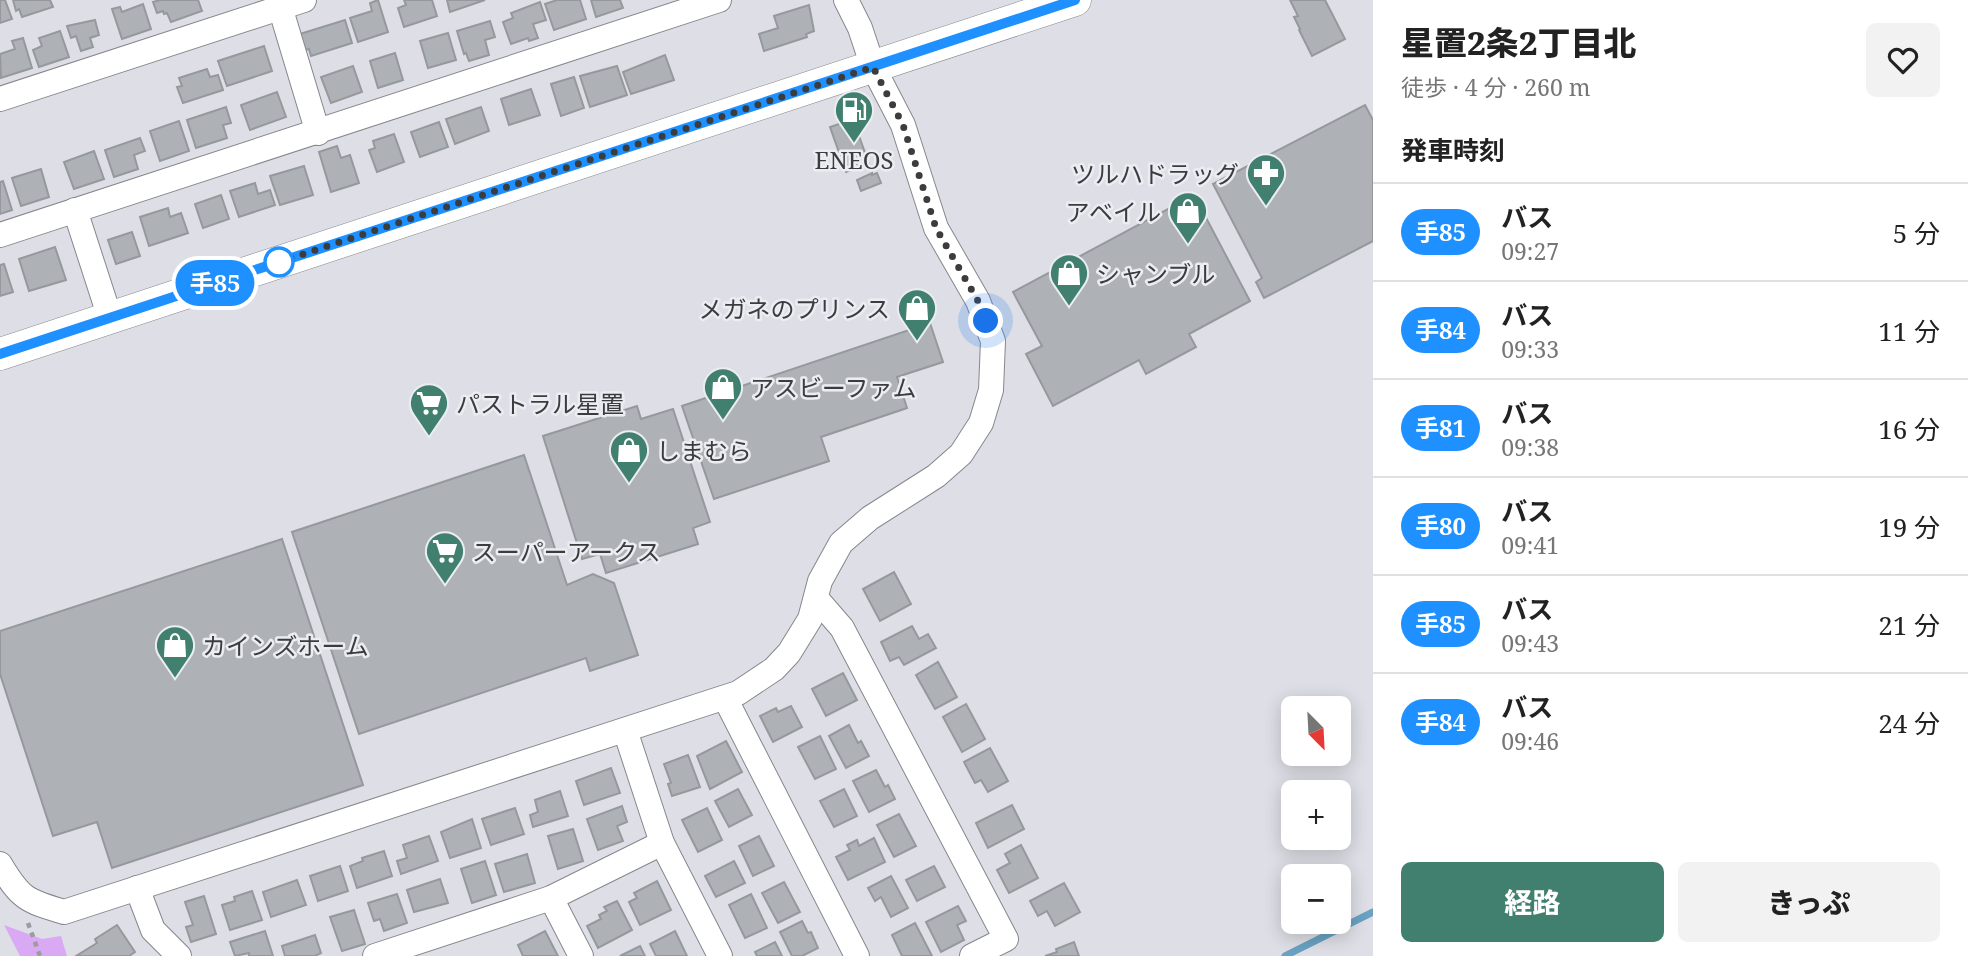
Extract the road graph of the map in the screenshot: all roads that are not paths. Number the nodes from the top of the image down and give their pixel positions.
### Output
1 (304, 0) edge
2 (719, 0) edge
3 (846, 0) edge
4 (1075, 0) edge
5 (279, 4) edge
6 (873, 67) junction
7 (0, 99) edge
8 (318, 133) junction
9 (75, 210) junction
10 (0, 235) edge
11 (110, 318) junction
12 (0, 354) edge
13 (816, 598) junction
14 (724, 698) junction
15 (625, 730) junction
16 (662, 843) junction
17 (0, 864) edge
18 (137, 888) junction
19 (551, 898) junction
20 (179, 956) edge
21 (375, 956) edge
22 (581, 956) edge
23 (720, 956) edge
24 (857, 956) edge
25 (972, 956) edge

1 - 5 street
2 - 8 street
3 - 6 street
4 - 6 street
5 - 7 street
5 - 8 street
6 - 11 street
6 - 13 street
8 - 9 street
9 - 10 street
9 - 11 street
11 - 12 street
13 - 14 street
13 - 25 street
14 - 15 street
14 - 24 street
15 - 16 street
15 - 18 street
16 - 19 street
16 - 23 street
17 - 18 street
18 - 20 street
19 - 21 street
19 - 22 street

